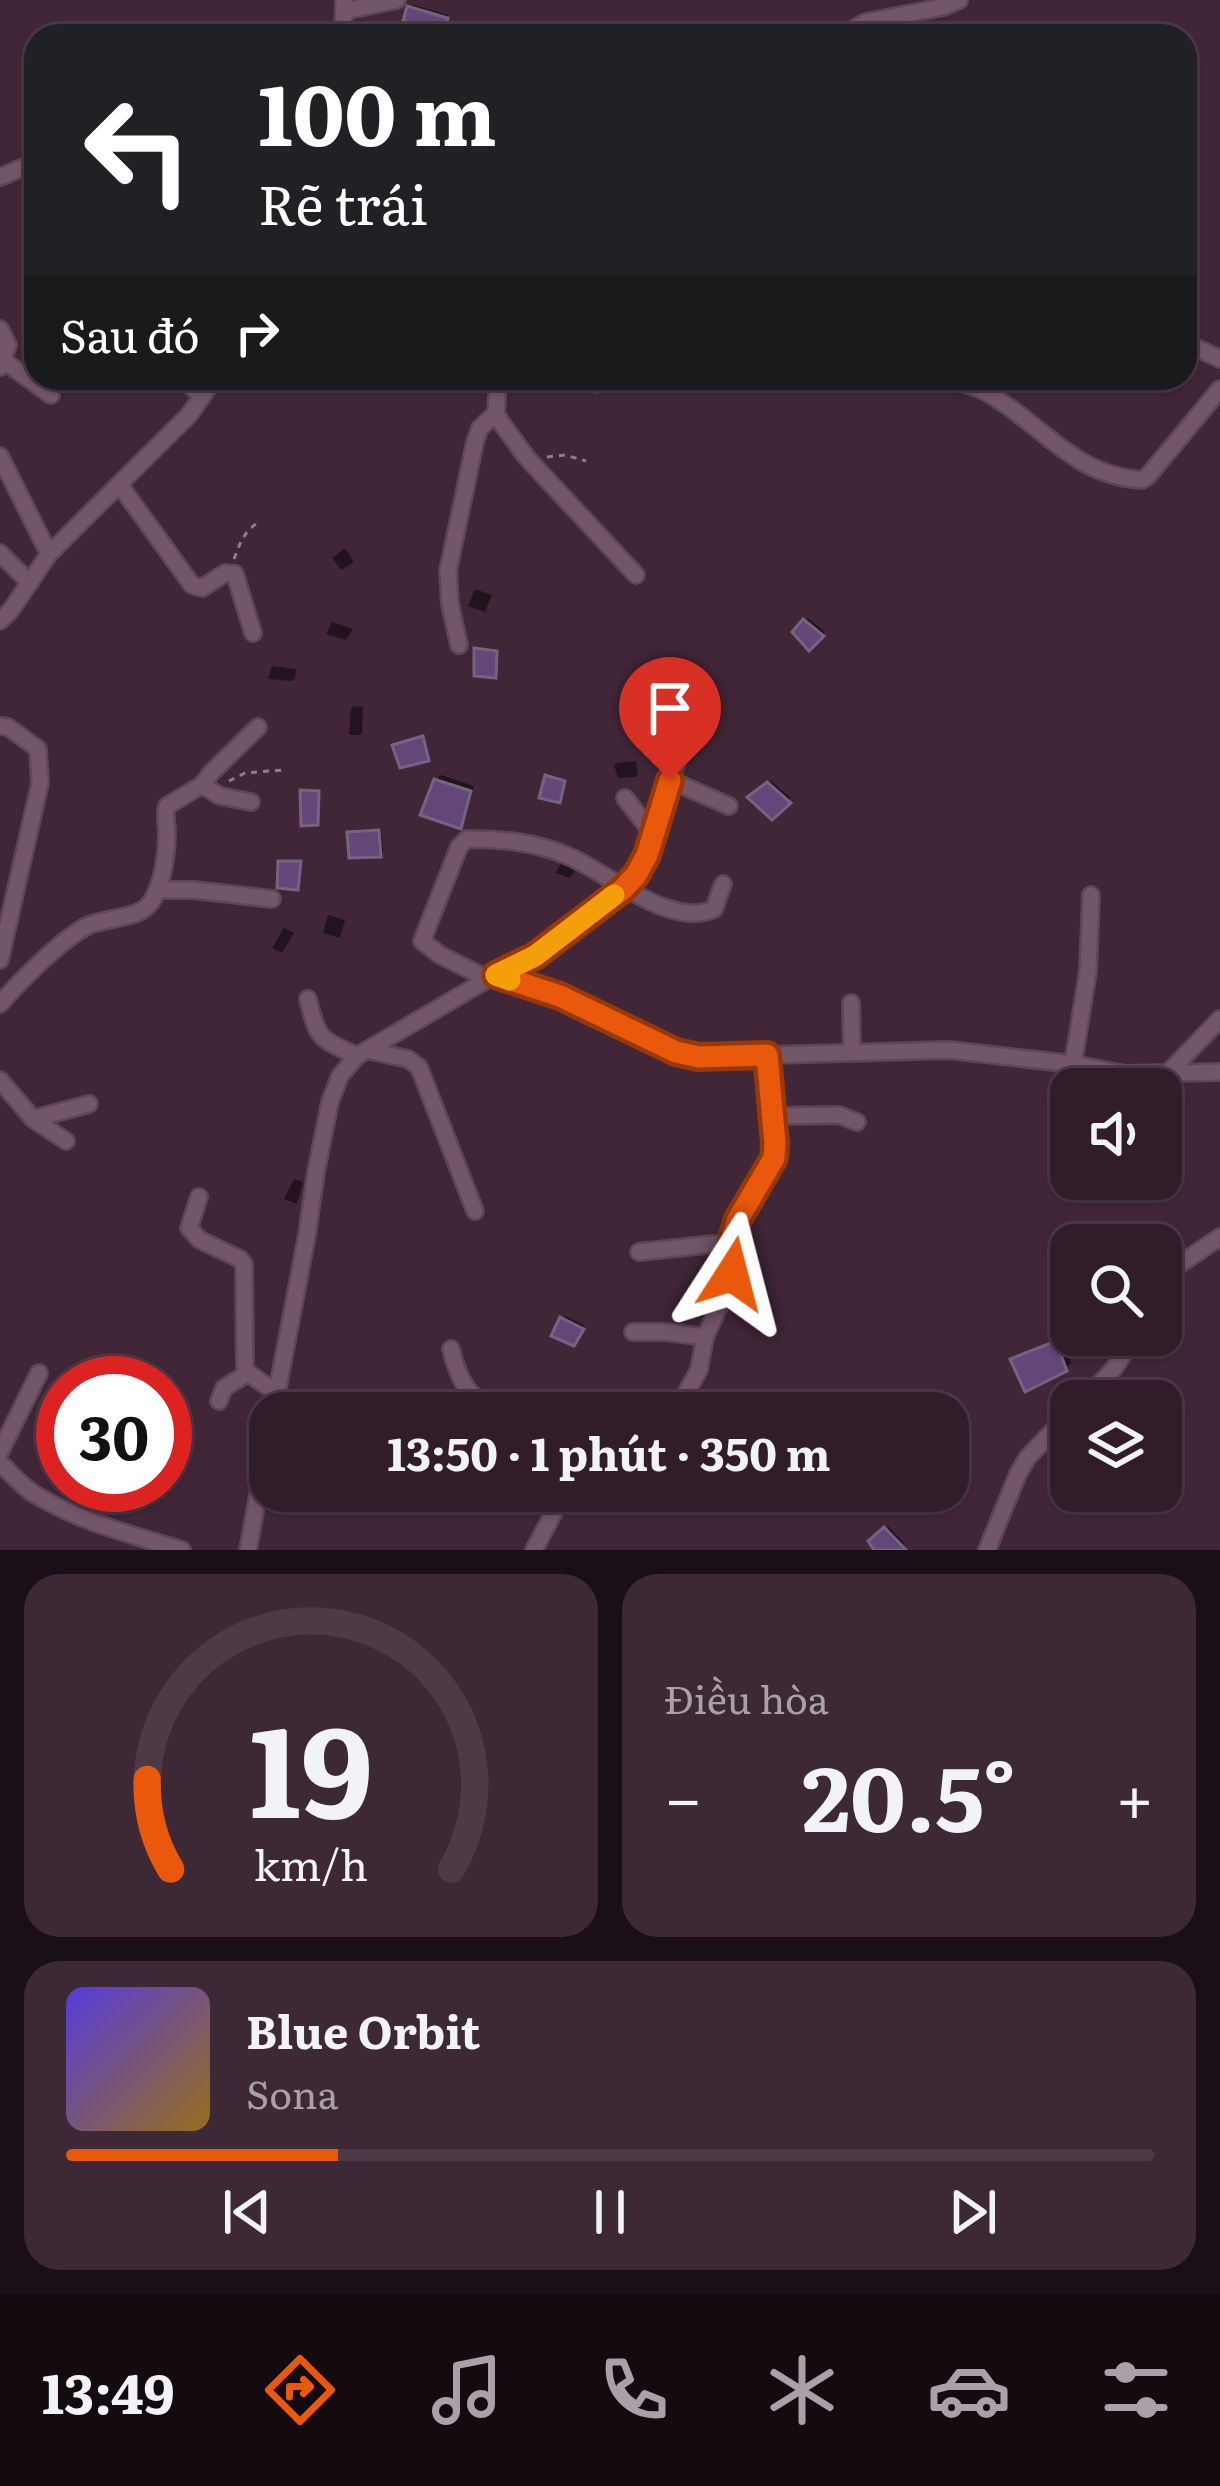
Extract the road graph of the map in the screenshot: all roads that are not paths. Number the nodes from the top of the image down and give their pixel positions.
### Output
1 (397, 0) edge
2 (959, 0) edge
3 (344, 6) edge
4 (863, 24) edge
5 (0, 328) edge
6 (2, 364) edge
7 (1220, 389) edge
8 (43, 390) edge
9 (195, 390) edge
10 (206, 390) edge
11 (497, 390) edge
12 (981, 390) edge
13 (51, 395) dead end
14 (202, 396) junction
15 (496, 413) junction
16 (0, 456) edge
17 (119, 484) junction
18 (0, 553) edge
19 (49, 554) junction
20 (636, 574) dead end
21 (30, 583) junction
22 (0, 621) edge
23 (253, 633) dead end
24 (458, 645) dead end
25 (0, 726) edge
26 (258, 728) dead end
27 (682, 746) dead end
28 (670, 780) junction
29 (207, 788) junction
30 (625, 798) dead end
31 (251, 802) dead end
32 (729, 806) dead end
33 (653, 835) junction
34 (723, 884) dead end
35 (623, 889) junction
36 (157, 890) junction
37 (1091, 895) dead end
38 (272, 898) dead end
39 (0, 960) edge
40 (492, 977) junction
41 (308, 999) dead end
42 (851, 1003) dead end
43 (0, 1004) edge
44 (1220, 1019) edge
45 (852, 1052) junction
46 (362, 1053) junction
47 (767, 1055) junction
48 (1073, 1064) junction
49 (1094, 1068) edge
50 (1173, 1068) edge
51 (1182, 1072) edge
52 (1220, 1072) edge
53 (0, 1080) edge
54 (89, 1104) dead end
55 (772, 1116) junction
56 (33, 1119) junction
57 (857, 1122) dead end
58 (66, 1141) dead end
59 (199, 1197) dead end
60 (476, 1211) dead end
61 (1220, 1237) edge
62 (733, 1242) junction
63 (639, 1252) dead end
64 (1182, 1263) edge
65 (633, 1333) dead end
66 (705, 1336) junction
67 (451, 1349) dead end
68 (248, 1373) junction
69 (36, 1379) edge
70 (274, 1392) edge
71 (277, 1392) edge
72 (468, 1392) edge
73 (687, 1392) edge
74 (219, 1401) dead end
75 (1050, 1434) edge
76 (0, 1452) edge
77 (0, 1462) edge
78 (255, 1512) edge
79 (554, 1512) edge
80 (182, 1550) edge
81 (248, 1550) edge
82 (534, 1550) edge
83 (987, 1550) edge

1 - 3 street
2 - 4 street
5 - 6 street
7 - 12 street
8 - 13 street
9 - 14 street
10 - 14 street
11 - 15 street
14 - 17 street
15 - 20 street
15 - 24 street
16 - 19 street
17 - 19 street
17 - 23 street
18 - 21 street
19 - 21 street
21 - 22 street
25 - 39 street
26 - 29 street
27 - 28 street
28 - 32 street
28 - 33 street
29 - 31 street
29 - 36 street
30 - 33 street
33 - 35 street
34 - 35 street
35 - 40 street
35 - 40 street
36 - 38 street
36 - 43 street
37 - 48 street
40 - 46 street
40 - 47 street
41 - 46 street
42 - 45 street
44 - 50 street
45 - 47 street
45 - 48 street
46 - 60 street
46 - 71 street
47 - 55 street
48 - 49 street
51 - 52 street
53 - 56 street
54 - 56 street
55 - 57 street
55 - 62 street
56 - 58 street
59 - 68 street
61 - 64 street
62 - 63 street
62 - 66 street
65 - 66 street
66 - 73 street
67 - 72 street
68 - 70 street
68 - 74 street
69 - 76 street
75 - 83 street
77 - 80 street
78 - 81 street
79 - 82 street

